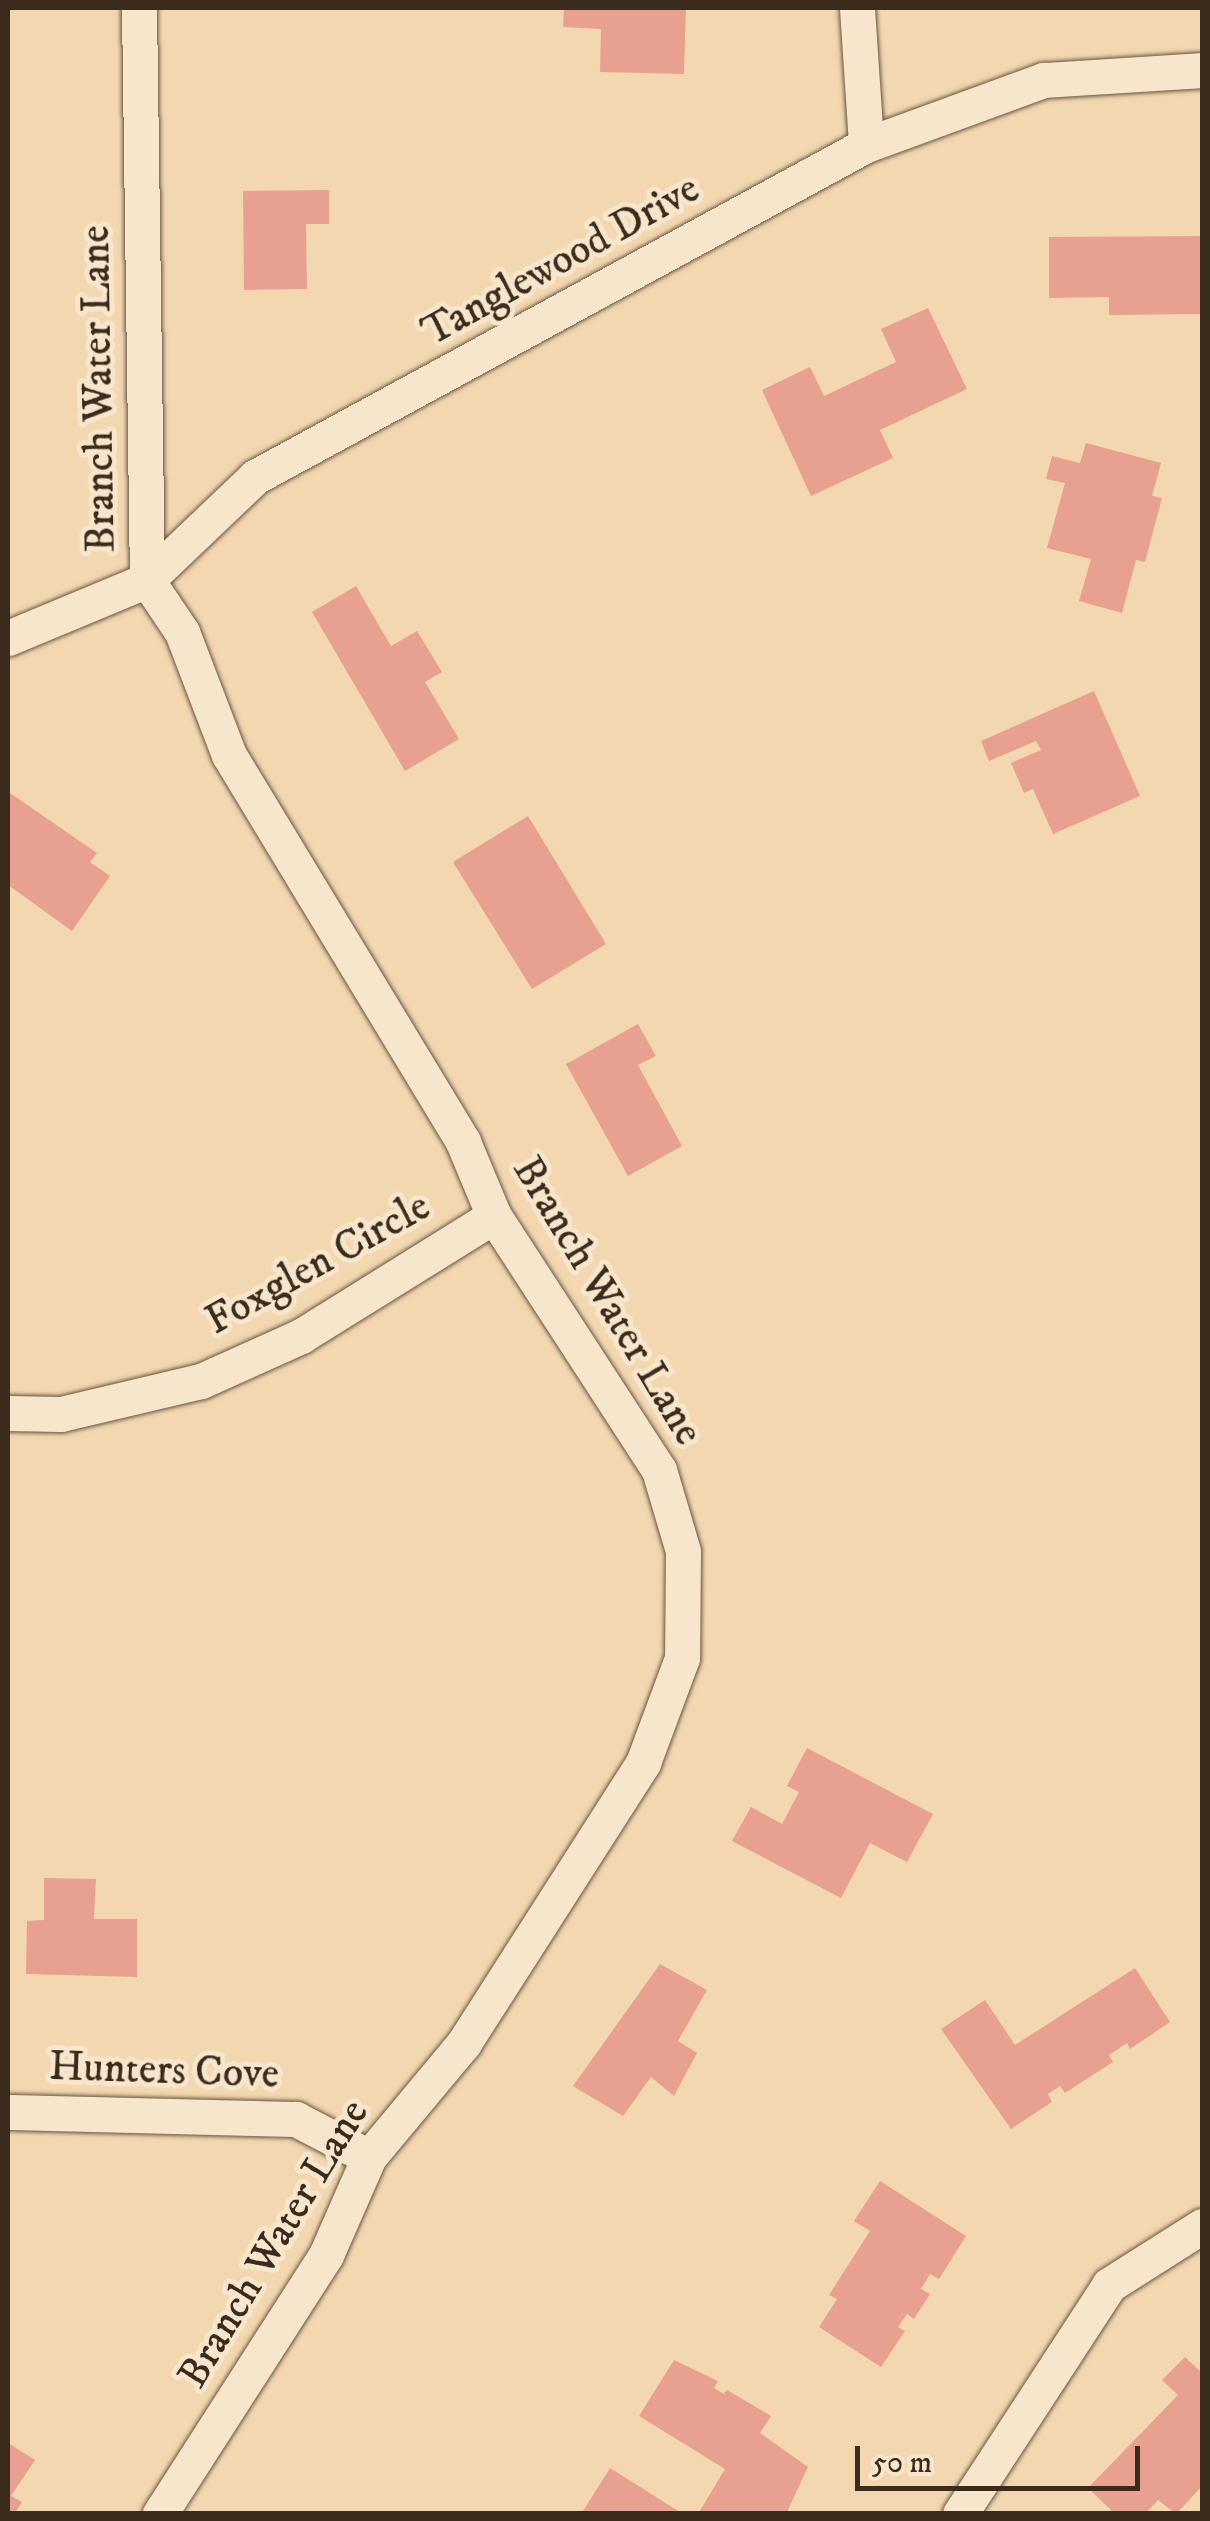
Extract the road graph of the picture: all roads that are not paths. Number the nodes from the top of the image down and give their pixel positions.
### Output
1 (139, 8) edge
2 (857, 8) edge
3 (1202, 70) edge
4 (866, 145) junction
5 (147, 580) junction
6 (8, 638) edge
7 (494, 1216) junction
8 (8, 1413) edge
9 (8, 2112) edge
10 (369, 2157) junction
11 (1202, 2226) edge
12 (160, 2514) edge
13 (960, 2514) edge

1 - 5 street, Branch Water Lane
2 - 4 street
3 - 4 street, Tanglewood Drive
4 - 5 street, Tanglewood Drive
5 - 6 street, Tanglewood Drive
5 - 7 street, Branch Water Lane
7 - 8 street, Foxglen Circle
7 - 10 street, Branch Water Lane
9 - 10 street, Hunters Cove
10 - 12 street, Branch Water Lane
11 - 13 street

